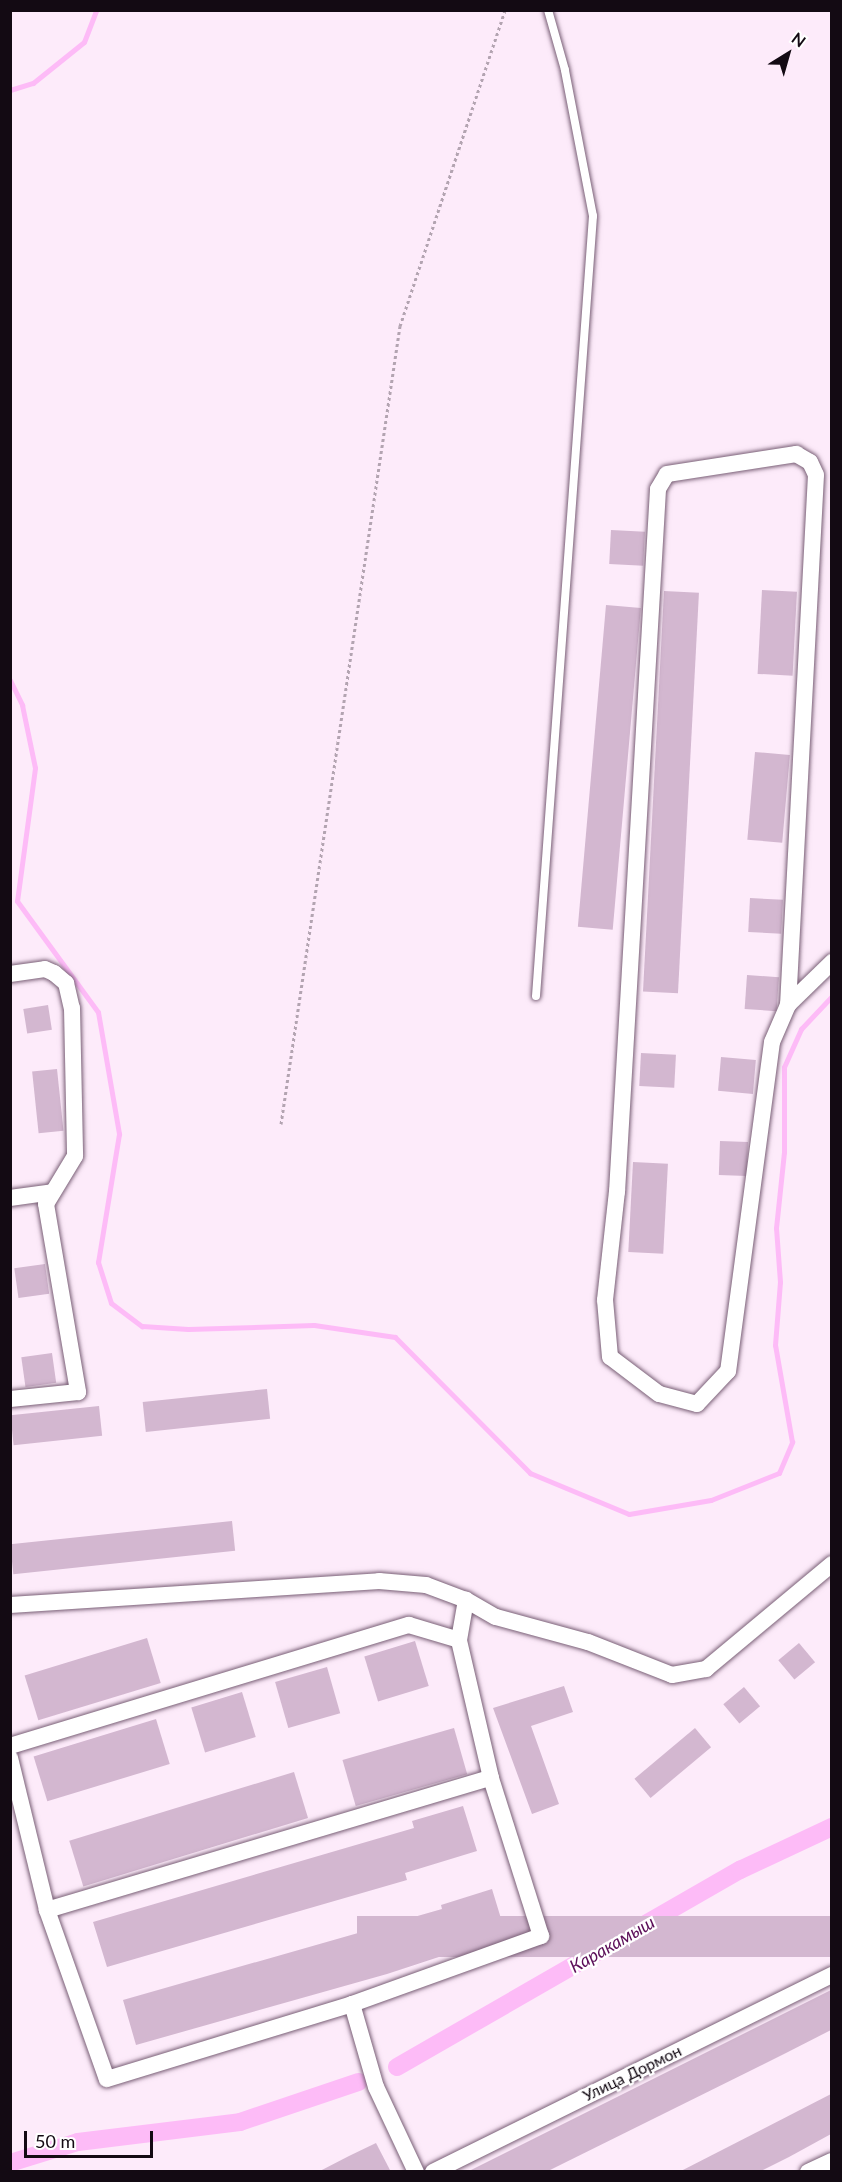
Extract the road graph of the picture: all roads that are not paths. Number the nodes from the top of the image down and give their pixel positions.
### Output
1 (548, 10) edge
2 (831, 962) edge
3 (10, 974) edge
4 (536, 996) dead end
5 (788, 1005) junction
6 (53, 1192) junction
7 (10, 1198) edge
8 (10, 1399) edge
9 (831, 1564) edge
10 (466, 1600) junction
11 (10, 1605) edge
12 (459, 1640) junction
13 (10, 1746) edge
14 (10, 1758) edge
15 (491, 1778) junction
16 (46, 1910) junction
17 (831, 1975) edge
18 (352, 2004) junction
19 (831, 2161) edge
20 (416, 2172) edge
21 (433, 2172) edge
22 (808, 2172) edge

1 - 4 lane
2 - 5 street
3 - 6 street
5 - 5 street
6 - 7 street
6 - 8 street
9 - 10 street
10 - 11 street
10 - 12 street
12 - 13 street
12 - 15 street
14 - 16 street
15 - 16 street
15 - 18 street
16 - 18 street
17 - 21 street, Улица Дормон
18 - 20 street
19 - 22 street

